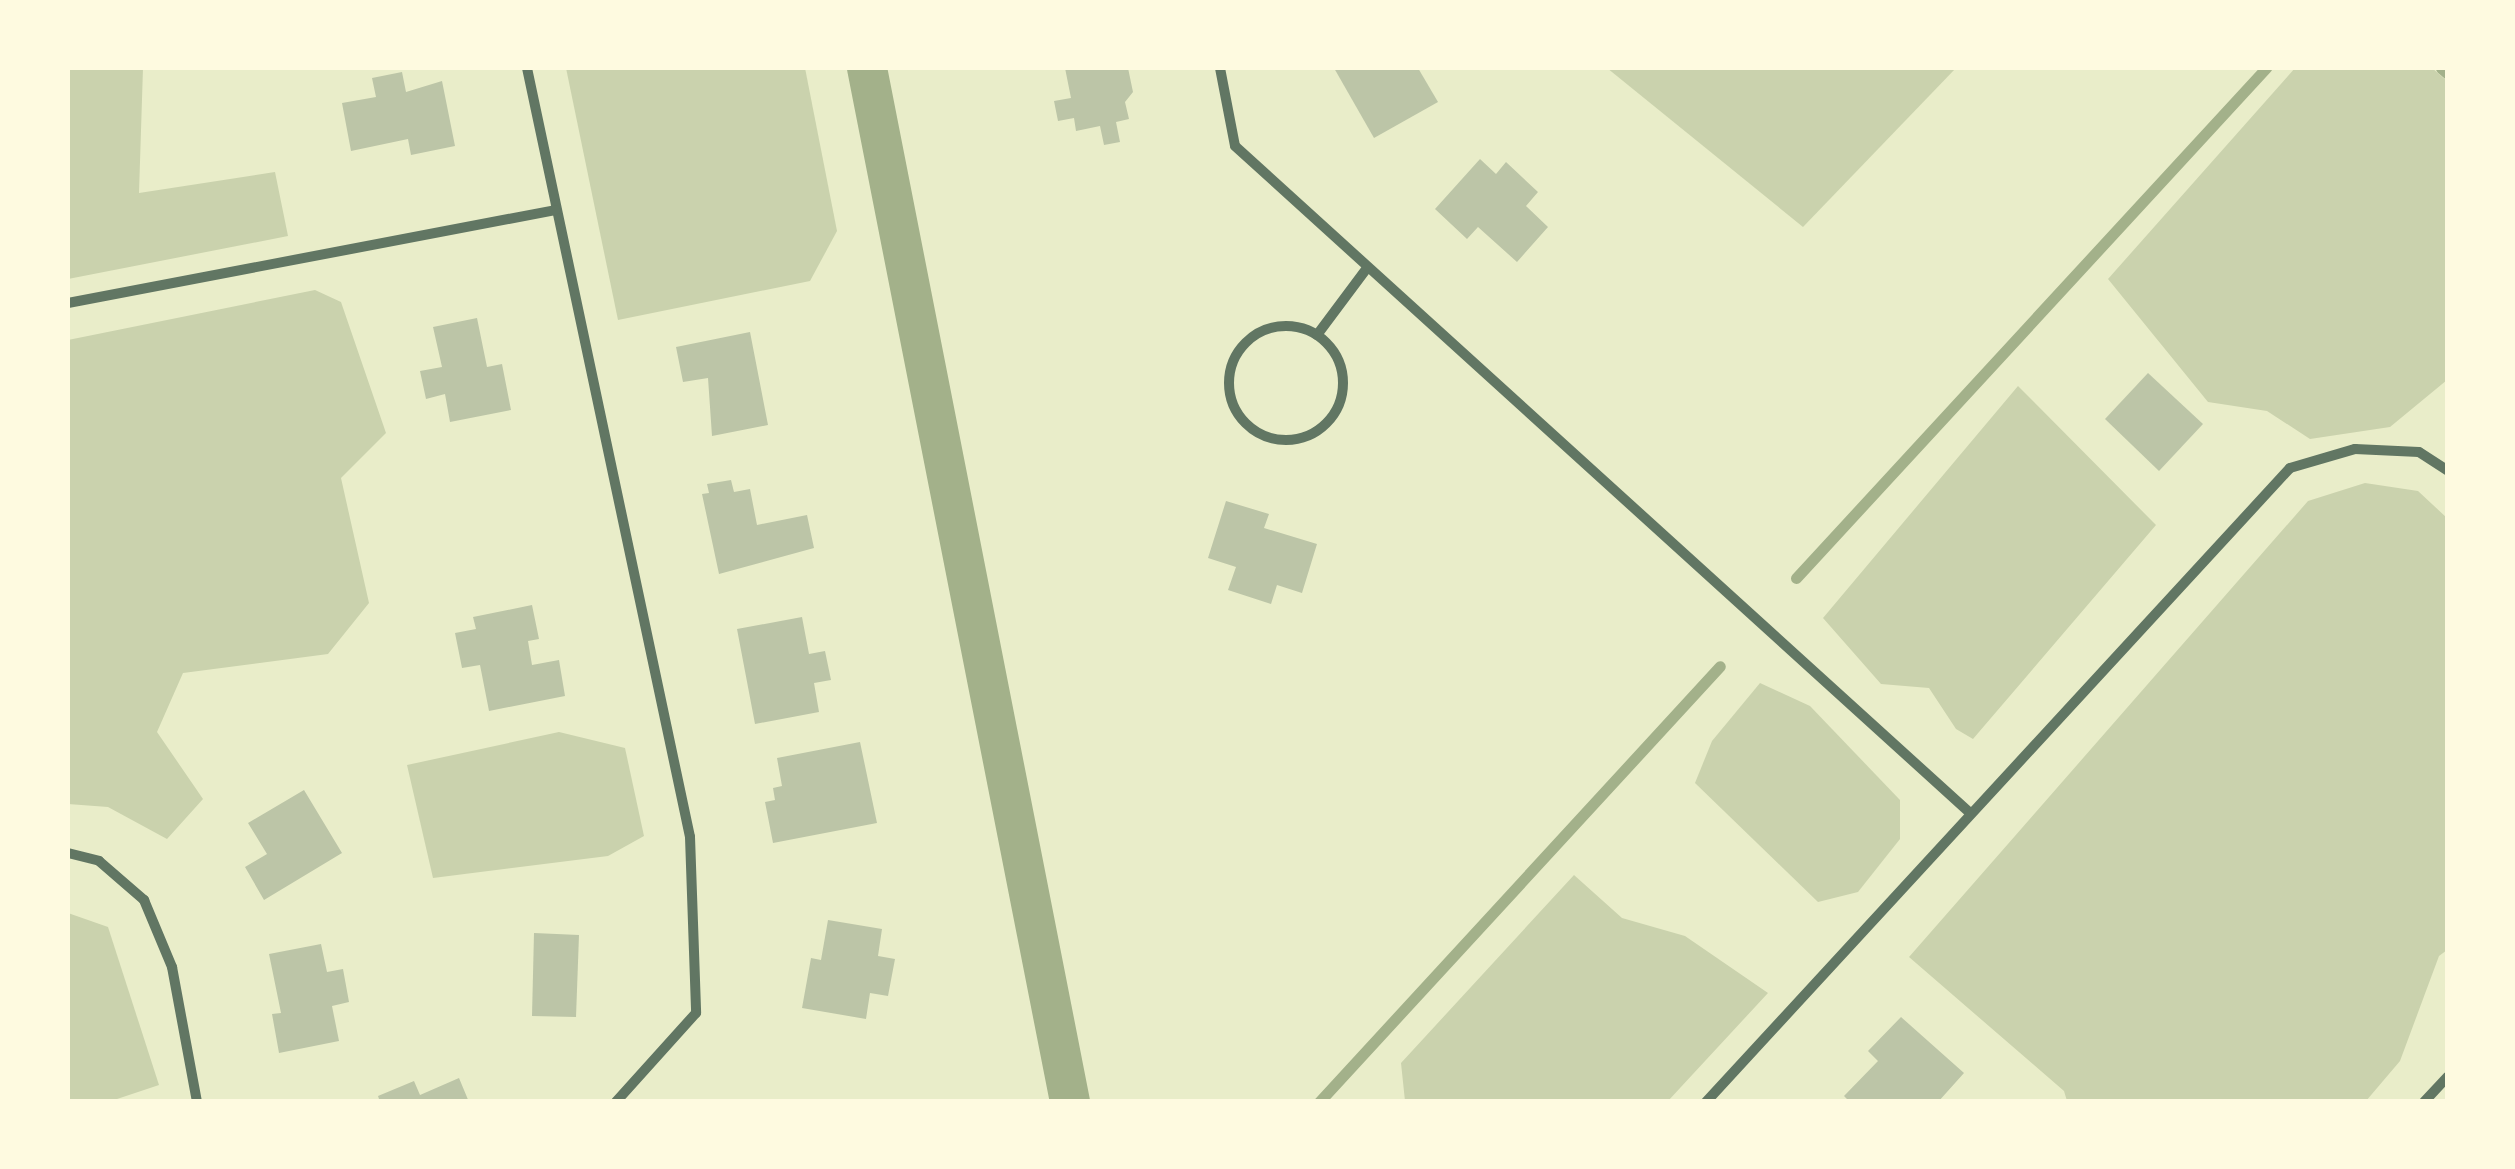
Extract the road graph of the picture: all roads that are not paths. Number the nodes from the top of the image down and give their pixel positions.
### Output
1 (527, 68) edge
2 (1220, 68) edge
3 (555, 210) junction
4 (1367, 268) junction
5 (68, 303) edge
6 (1317, 335) junction
7 (2448, 472) edge
8 (1970, 813) junction
9 (68, 853) edge
10 (2448, 1076) edge
11 (198, 1102) edge
12 (616, 1102) edge
13 (1706, 1102) edge
14 (2424, 1102) edge

1 - 3 street
2 - 4 street
3 - 5 street
3 - 12 street
4 - 6 street
4 - 8 street
6 - 6 street
7 - 8 street
8 - 13 street
9 - 11 street
10 - 14 street

